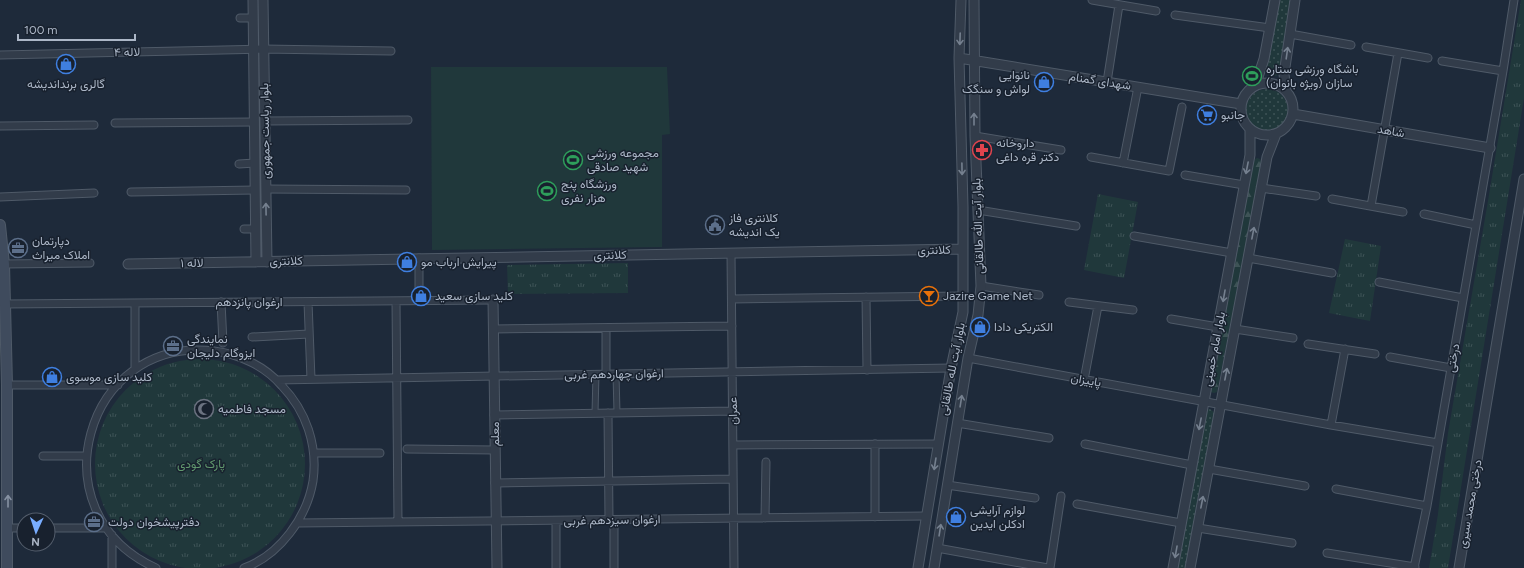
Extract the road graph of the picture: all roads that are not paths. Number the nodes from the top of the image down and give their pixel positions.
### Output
1 (252, 0) edge
2 (263, 0) edge
3 (961, 0) edge
4 (974, 0) edge
5 (1092, 0) edge
6 (1275, 0) edge
7 (1295, 0) edge
8 (1514, 0) edge
9 (1119, 5) junction
10 (1156, 11) dead end
11 (1175, 14) dead end
12 (240, 18) dead end
13 (253, 18) junction
14 (1270, 28) junction
15 (253, 34) junction
16 (263, 34) junction
17 (1290, 34) junction
18 (1351, 45) dead end
19 (1366, 47) dead end
20 (264, 49) junction
21 (253, 50) junction
22 (391, 51) dead end
23 (1398, 52) junction
24 (0, 55) edge
25 (959, 58) junction
26 (1428, 58) dead end
27 (254, 60) junction
28 (264, 60) junction
29 (974, 60) junction
30 (1442, 61) dead end
31 (1503, 71) junction
32 (1107, 82) junction
33 (1255, 86) junction
34 (1138, 87) junction
35 (1286, 91) junction
36 (1241, 104) junction
37 (1182, 106) dead end
38 (1292, 114) junction
39 (408, 120) dead end
40 (254, 122) junction
41 (265, 122) junction
42 (115, 123) dead end
43 (94, 125) dead end
44 (0, 126) edge
45 (1250, 130) junction
46 (1384, 130) junction
47 (1276, 134) junction
48 (974, 136) junction
49 (1490, 148) junction
50 (1061, 150) dead end
51 (1092, 157) dead end
52 (255, 163) junction
53 (1123, 163) junction
54 (240, 164) dead end
55 (1185, 175) dead end
56 (1524, 179) edge
57 (1244, 185) junction
58 (1261, 188) junction
59 (266, 189) junction
60 (255, 190) junction
61 (406, 190) dead end
62 (131, 192) dead end
63 (94, 193) dead end
64 (1316, 196) dead end
65 (0, 197) edge
66 (1332, 199) dead end
67 (1371, 206) junction
68 (978, 210) junction
69 (1403, 212) dead end
70 (1424, 214) dead end
71 (0, 225) edge
72 (1476, 225) junction
73 (1076, 226) dead end
74 (244, 229) dead end
75 (256, 229) junction
76 (1134, 236) dead end
77 (963, 249) junction
78 (731, 253) junction
79 (1232, 253) junction
80 (419, 258) junction
81 (1248, 258) junction
82 (256, 262) junction
83 (267, 262) junction
84 (90, 263) dead end
85 (4, 264) junction
86 (128, 264) dead end
87 (1332, 273) dead end
88 (1379, 282) dead end
89 (980, 286) junction
90 (1039, 295) dead end
91 (963, 296) junction
92 (866, 297) junction
93 (1463, 298) junction
94 (732, 299) junction
95 (493, 300) joint
96 (396, 301) junction
97 (419, 301) junction
98 (221, 302) junction
99 (308, 302) junction
100 (1069, 302) dead end
101 (135, 303) junction
102 (4, 304) junction
103 (1098, 306) junction
104 (1133, 310) dead end
105 (1171, 319) dead end
106 (732, 326) junction
107 (1218, 327) junction
108 (606, 328) junction
109 (493, 329) junction
110 (1234, 329) junction
111 (309, 334) junction
112 (252, 336) dead end
113 (1293, 338) dead end
114 (223, 343) dead end
115 (1308, 344) dead end
116 (1344, 350) junction
117 (1375, 354) dead end
118 (1390, 357) dead end
119 (968, 358) junction
120 (136, 368) junction
121 (951, 368) junction
122 (1451, 368) junction
123 (867, 370) junction
124 (732, 372) junction
125 (596, 374) junction
126 (606, 374) junction
127 (616, 374) junction
128 (494, 376) junction
129 (397, 378) junction
130 (311, 379) junction
131 (277, 380) junction
132 (1084, 380) junction
133 (7, 385) junction
134 (118, 385) junction
135 (1204, 401) junction
136 (1220, 404) junction
137 (733, 411) junction
138 (608, 413) junction
139 (617, 413) junction
140 (595, 414) junction
141 (494, 415) junction
142 (957, 423) junction
143 (1331, 425) junction
144 (1049, 438) dead end
145 (1438, 443) junction
146 (875, 444) junction
147 (938, 444) junction
148 (1085, 444) dead end
149 (733, 445) junction
150 (407, 449) dead end
151 (495, 450) junction
152 (314, 453) junction
153 (380, 453) dead end
154 (43, 456) dead end
155 (86, 456) junction
156 (766, 462) dead end
157 (1192, 465) junction
158 (1209, 469) junction
159 (733, 479) junction
160 (610, 481) junction
161 (495, 483) junction
162 (947, 485) junction
163 (1305, 486) dead end
164 (1336, 489) dead end
165 (1061, 496) dead end
166 (1035, 498) dead end
167 (1077, 504) dead end
168 (1427, 506) junction
169 (926, 516) junction
170 (875, 517) junction
171 (734, 518) junction
172 (765, 518) junction
173 (556, 520) junction
174 (612, 520) junction
175 (496, 521) junction
176 (398, 522) junction
177 (297, 523) junction
178 (1181, 523) junction
179 (8, 528) junction
180 (16, 528) edge
181 (56, 528) edge
182 (106, 528) junction
183 (1198, 528) junction
184 (112, 535) junction
185 (1292, 543) dead end
186 (937, 548) junction
187 (1327, 553) dead end
188 (919, 565) edge
189 (934, 566) edge
190 (7, 568) edge
191 (112, 568) edge
192 (156, 568) edge
193 (244, 568) edge
194 (496, 568) edge
195 (556, 568) edge
196 (614, 568) edge
197 (734, 568) edge
198 (1049, 568) edge
199 (1173, 568) edge
200 (1190, 568) edge
201 (1414, 568) edge
202 (1459, 568) edge

1 - 13 street, بلوار ریاست جمهوری
2 - 16 street, بلوار ریاست جمهوری
3 -> 25 street, بلوار آیت لله طالقانی
4 - 29 street, بلوار آیت الله طالقانی
5 - 9 street
6 - 14 street
7 - 17 street
8 - 31 street, درختی
9 - 10 street
9 - 32 street
11 - 14 street
12 - 13 street
13 - 15 street, بلوار ریاست جمهوری
14 - 33 street
15 - 16 street
15 - 21 street, بلوار ریاست جمهوری
16 - 20 street, بلوار ریاست جمهوری
17 - 18 street
35 -> 17 street
19 - 23 street
20 - 21 street, لاله ۴
20 - 22 street, لاله ۴
20 - 28 street, بلوار ریاست جمهوری
21 - 24 street, لاله ۴
21 - 27 street, بلوار ریاست جمهوری
23 - 26 street
23 - 46 street
25 - 29 street, شهدای گمنام
25 -> 77 street, بلوار آیت لله طالقانی
27 - 28 street
27 - 40 street, بلوار ریاست جمهوری
28 - 41 street, بلوار ریاست جمهوری
29 - 32 street, شهدای گمنام
48 -> 29 street, بلوار آیت الله طالقانی
30 - 31 street
31 - 49 street, درختی
32 - 34 street, شهدای گمنام
33 - 35 street
33 - 36 street
34 - 36 street, شهدای گمنام
34 - 53 street
35 - 38 street
36 - 45 street
37 - 53 street
38 - 46 street, شاهد
38 - 47 street
39 - 41 street
40 - 42 street
40 - 52 street, بلوار ریاست جمهوری
41 - 59 street, بلوار ریاست جمهوری
43 - 44 street
45 - 47 street
45 -> 57 street, بلوار امام خمینی
46 - 49 street, شاهد
46 - 67 street
47 - 58 street, بلوار امام خمینی
48 - 50 street
48 - 68 street, بلوار آیت الله طالقانی
49 - 72 street, درختی
51 - 53 street
52 - 54 street
52 - 60 street, بلوار ریاست جمهوری
55 - 57 street
56 - 202 street, درختی محمد سیری
57 - 79 street, بلوار امام خمینی
58 - 64 street
81 -> 58 street, بلوار امام خمینی
59 - 61 street
83 -> 59 street, بلوار ریاست جمهوری
60 - 62 street
60 - 75 street, بلوار ریاست جمهوری
63 - 65 street
66 - 67 street
67 - 69 street
68 - 73 street
68 - 89 street, بلوار آیت الله طالقانی
70 - 72 street
71 - 85 main road
72 - 93 street, درختی
74 - 75 street
75 - 82 street, بلوار ریاست جمهوری
76 - 79 street
77 - 78 street, کلانتری
77 - 91 street, بلوار آیت لله طالقانی
78 - 80 street, کلانتری
78 - 94 street, عمران
79 -> 107 street, بلوار امام خمینی
80 - 83 street, کلانتری
80 - 97 street
81 - 87 street
81 - 110 street, بلوار امام خمینی
82 - 83 street, کلانتری
82 - 86 street, لاله ۱
84 - 85 street
85 - 102 main road
88 - 93 street
89 - 90 street
89 - 119 street, بلوار آیت الله طالقانی
91 - 92 street
91 - 121 street, بلوار آیت لله طالقانی
92 - 94 street
92 - 123 street
93 - 122 street, درختی
94 - 106 street, عمران
95 - 97 street, ارغوان پانزدهم
95 - 109 street, معلم
96 - 97 street, ارغوان پانزدهم
96 - 99 street, ارغوان پانزدهم
96 - 129 street
98 - 99 street, ارغوان پانزدهم
98 - 101 street, ارغوان پانزدهم
98 - 114 street
99 - 111 street
100 - 103 street
101 - 102 street, ارغوان پانزدهم
101 - 120 street
102 - 133 main road
103 - 104 street
103 - 132 street
105 - 107 street
106 - 108 street
106 - 124 street, عمران
107 - 135 street, بلوار امام خمینی
108 - 109 street
108 - 126 street
109 - 128 street, معلم
110 - 113 street
136 -> 110 street, بلوار امام خمینی
111 - 112 street
111 - 130 street
115 - 116 street
116 - 117 street
116 - 143 street
118 - 122 street
119 - 132 street, پاییزان
142 -> 119 street, بلوار آیت الله طالقانی
120 - 131 street
120 - 134 street
121 - 123 street, ارغوان چهاردهم غربی
121 - 147 street, بلوار آیت لله طالقانی
122 - 145 street, درختی
123 - 124 street, ارغوان چهاردهم غربی
124 - 127 street, ارغوان چهاردهم غربی
124 - 137 street, عمران
125 - 126 street, ارغوان چهاردهم غربی
125 - 128 street, ارغوان چهاردهم غربی
125 - 140 street
126 - 127 street, ارغوان چهاردهم غربی
127 - 139 street
128 - 129 street, ارغوان چهاردهم غربی
128 - 141 street, معلم
129 - 130 street, ارغوان چهاردهم غربی
129 - 176 street
130 - 131 street, ارغوان چهاردهم غربی
131 - 152 street
132 - 135 street, پاییزان
133 - 134 street
179 -> 133 main road
134 - 155 street
135 - 136 street, پاییزان
135 -> 157 street, بلوار امام خمینی
136 - 143 street, پاییزان
136 - 158 street, بلوار امام خمینی
137 - 139 street
137 - 149 street, عمران
138 - 139 street
138 - 140 street
138 - 160 street
140 - 141 street
141 - 151 street, معلم
142 - 144 street
142 - 162 street, بلوار آیت الله طالقانی
143 - 145 street, پاییزان
145 - 168 street, درختی
146 - 147 street
146 - 149 street
146 - 170 street
147 -> 169 street, بلوار آیت لله طالقانی
148 - 157 street
149 - 159 street, عمران
150 - 151 street
151 - 161 street, معلم
152 - 153 street
152 - 177 street
154 - 155 street
155 - 182 street
156 - 172 street
157 - 178 street, بلوار امام خمینی
158 - 163 street
183 -> 158 street, بلوار امام خمینی
159 - 160 street
159 - 171 street, عمران
160 - 161 street
160 - 174 street
161 - 175 street, معلم
162 - 166 street
186 -> 162 street, بلوار آیت الله طالقانی
164 - 168 street
165 - 198 street
167 - 178 street
168 - 201 street, درختی
169 - 170 street, ارغوان سیزدهم غربی
169 - 188 street, بلوار آیت لله طالقانی
170 - 172 street, ارغوان سیزدهم غربی
171 - 172 street, ارغوان سیزدهم غربی
171 - 174 street, ارغوان سیزدهم غربی
171 - 197 street, عمران
173 - 174 street, ارغوان سیزدهم غربی
173 - 175 street, ارغوان سیزدهم غربی
173 - 195 street
174 - 196 street
175 - 176 street, ارغوان سیزدهم غربی
175 - 194 street, معلم
176 - 177 street, ارغوان سیزدهم غربی
177 - 193 street
178 -> 199 street, بلوار امام خمینی
179 - 180 street
179 - 190 main road
181 - 182 street
182 - 184 street
183 - 185 street
183 - 200 street, بلوار امام خمینی
184 - 191 street
184 - 192 street
186 - 189 street, بلوار آیت الله طالقانی
186 - 198 street
187 - 201 street
188 - 189 street

